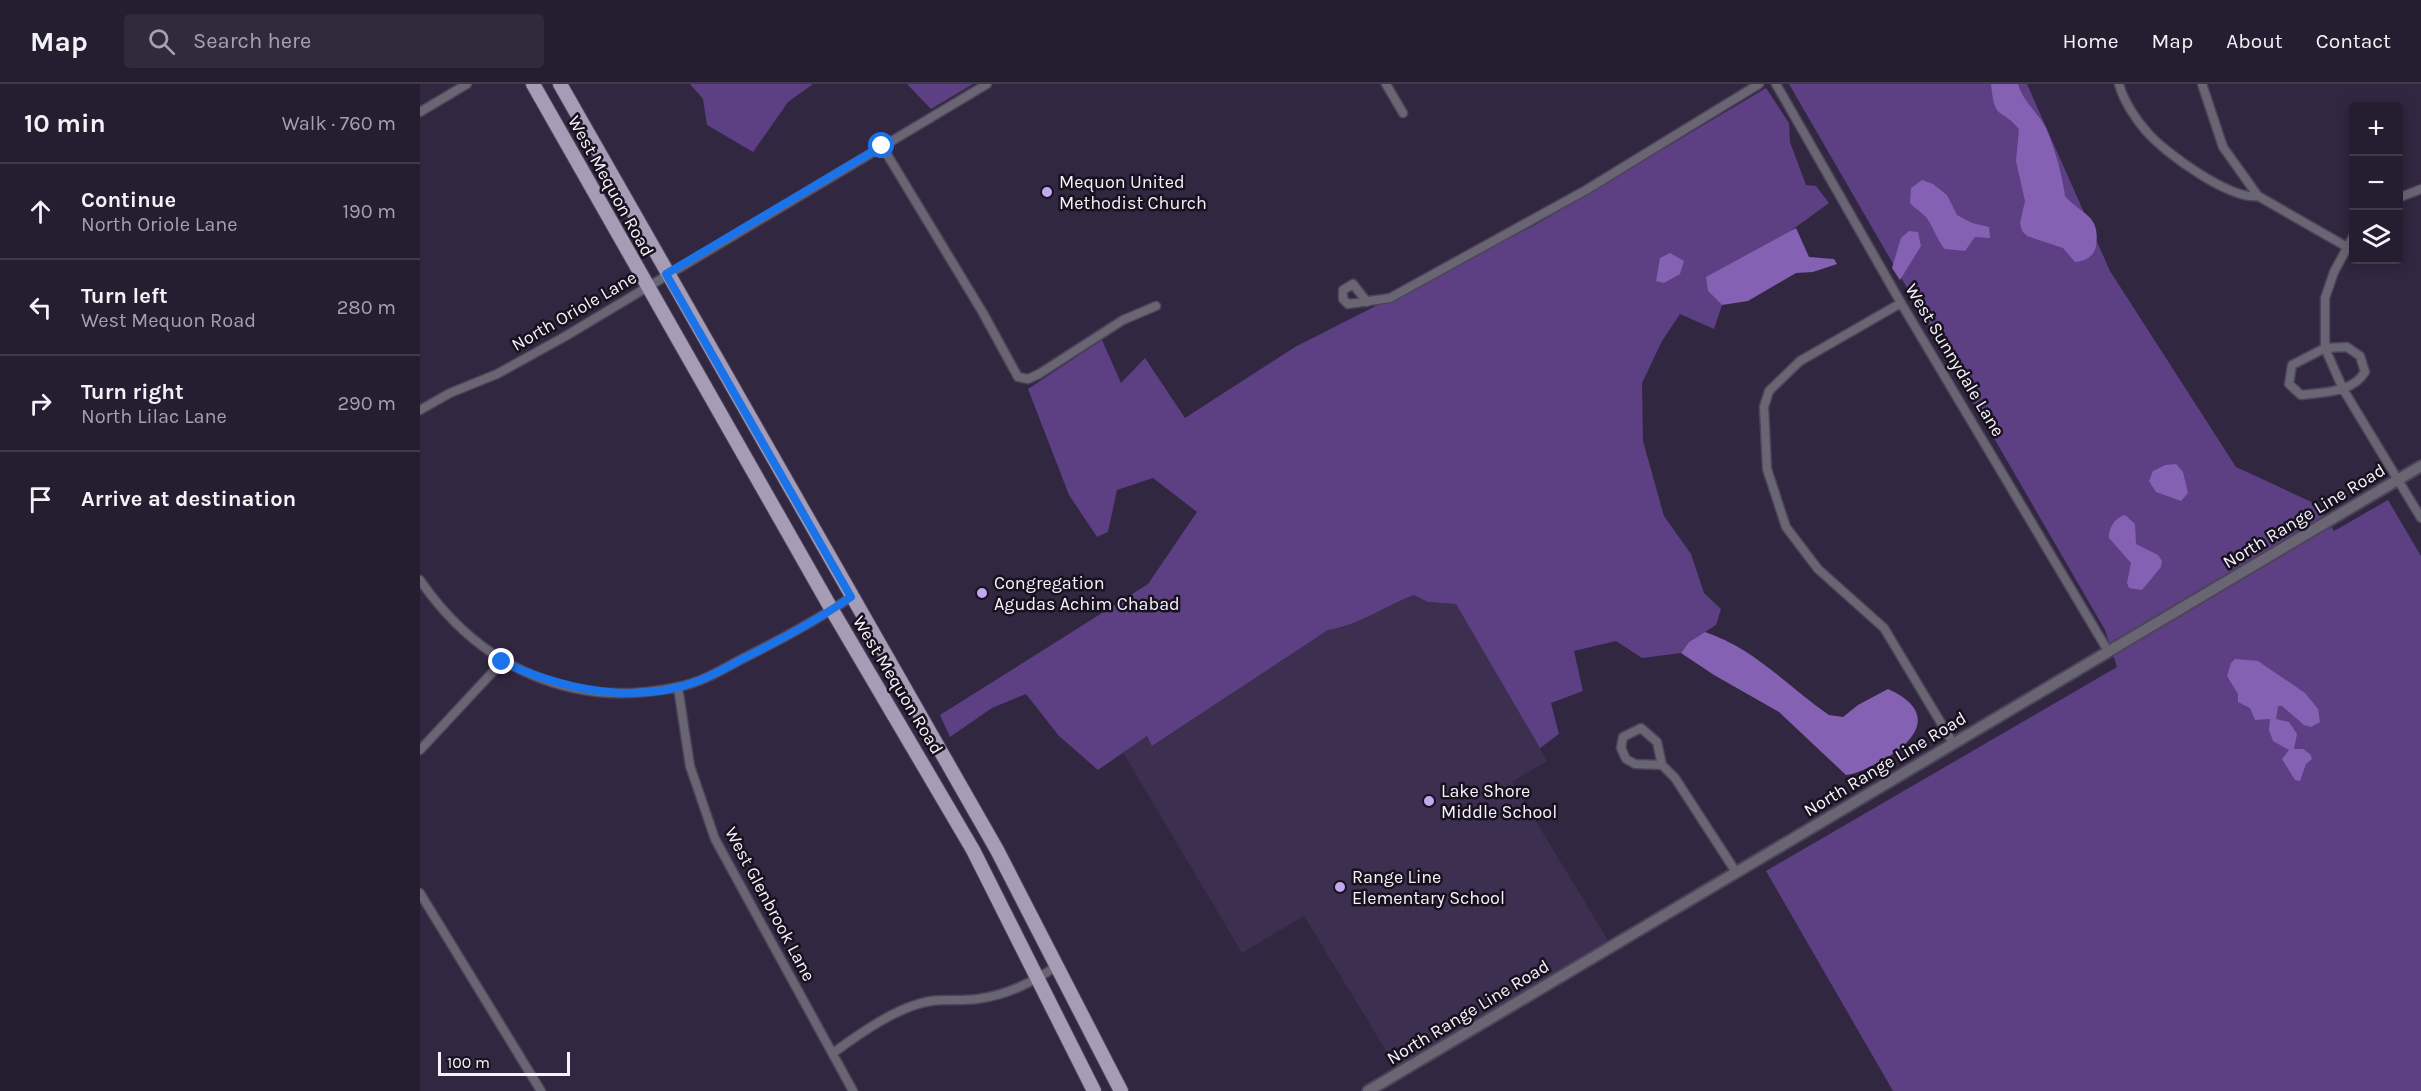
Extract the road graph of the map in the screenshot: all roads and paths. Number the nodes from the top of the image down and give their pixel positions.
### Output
1 (467, 84) edge
2 (534, 84) edge
3 (560, 84) edge
4 (987, 84) edge
5 (1386, 84) edge
6 (1759, 84) edge
7 (1776, 84) edge
8 (2119, 84) edge
9 (2202, 84) edge
10 (420, 112) edge
11 (1403, 113) dead end
12 (882, 146) junction
13 (2421, 189) edge
14 (2258, 196) junction
15 (2403, 196) edge
16 (2349, 243) edge
17 (2347, 246) junction
18 (666, 274) junction
19 (647, 287) junction
20 (1367, 302) dead end
21 (1902, 303) junction
22 (1156, 306) dead end
23 (2325, 348) junction
24 (2343, 389) junction
25 (420, 410) edge
26 (2421, 466) edge
27 (2398, 480) junction
28 (2421, 518) edge
29 (420, 580) edge
30 (851, 597) junction
31 (832, 610) junction
32 (2108, 651) junction
33 (502, 662) junction
34 (678, 687) junction
35 (1953, 743) junction
36 (420, 750) edge
37 (1662, 765) junction
38 (1736, 872) junction
39 (420, 893) edge
40 (1057, 966) junction
41 (1038, 978) junction
42 (833, 1053) junction
43 (541, 1091) edge
44 (854, 1091) edge
45 (1094, 1091) edge
46 (1121, 1091) edge
47 (1368, 1091) edge

1 - 10 street
2 - 19 main road, West Mequon Road
3 - 18 main road, West Mequon Road
4 - 12 street, North Oriole Lane
5 - 11 street
6 - 20 street
7 - 21 street, West Sunnydale Lane
8 - 14 street
9 - 14 street
12 - 18 street, North Oriole Lane
12 - 22 street
13 - 15 street
14 - 17 street
16 - 17 street
17 - 23 street
18 - 19 street, North Oriole Lane
18 - 30 main road, West Mequon Road
19 - 25 street, North Oriole Lane
19 - 31 main road, West Mequon Road
21 - 32 street, West Sunnydale Lane
21 - 35 street
23 - 24 street
23 - 24 street
23 - 24 street
24 - 27 street
26 - 27 street, North Range Line Road
27 - 28 street
27 - 32 street, North Range Line Road
29 - 33 street
30 - 31 street
30 - 40 main road, West Mequon Road
31 - 34 street
31 - 41 main road, West Mequon Road
32 - 35 street, North Range Line Road
33 - 34 street
33 - 36 street
34 - 42 street, West Glenbrook Lane
35 - 38 street, North Range Line Road
37 - 37 street
37 - 38 street
38 - 47 street, North Range Line Road
39 - 43 street
40 - 41 street
40 - 46 main road, West Mequon Road
41 - 42 street
41 - 45 main road, West Mequon Road
42 - 44 street, West Glenbrook Lane

